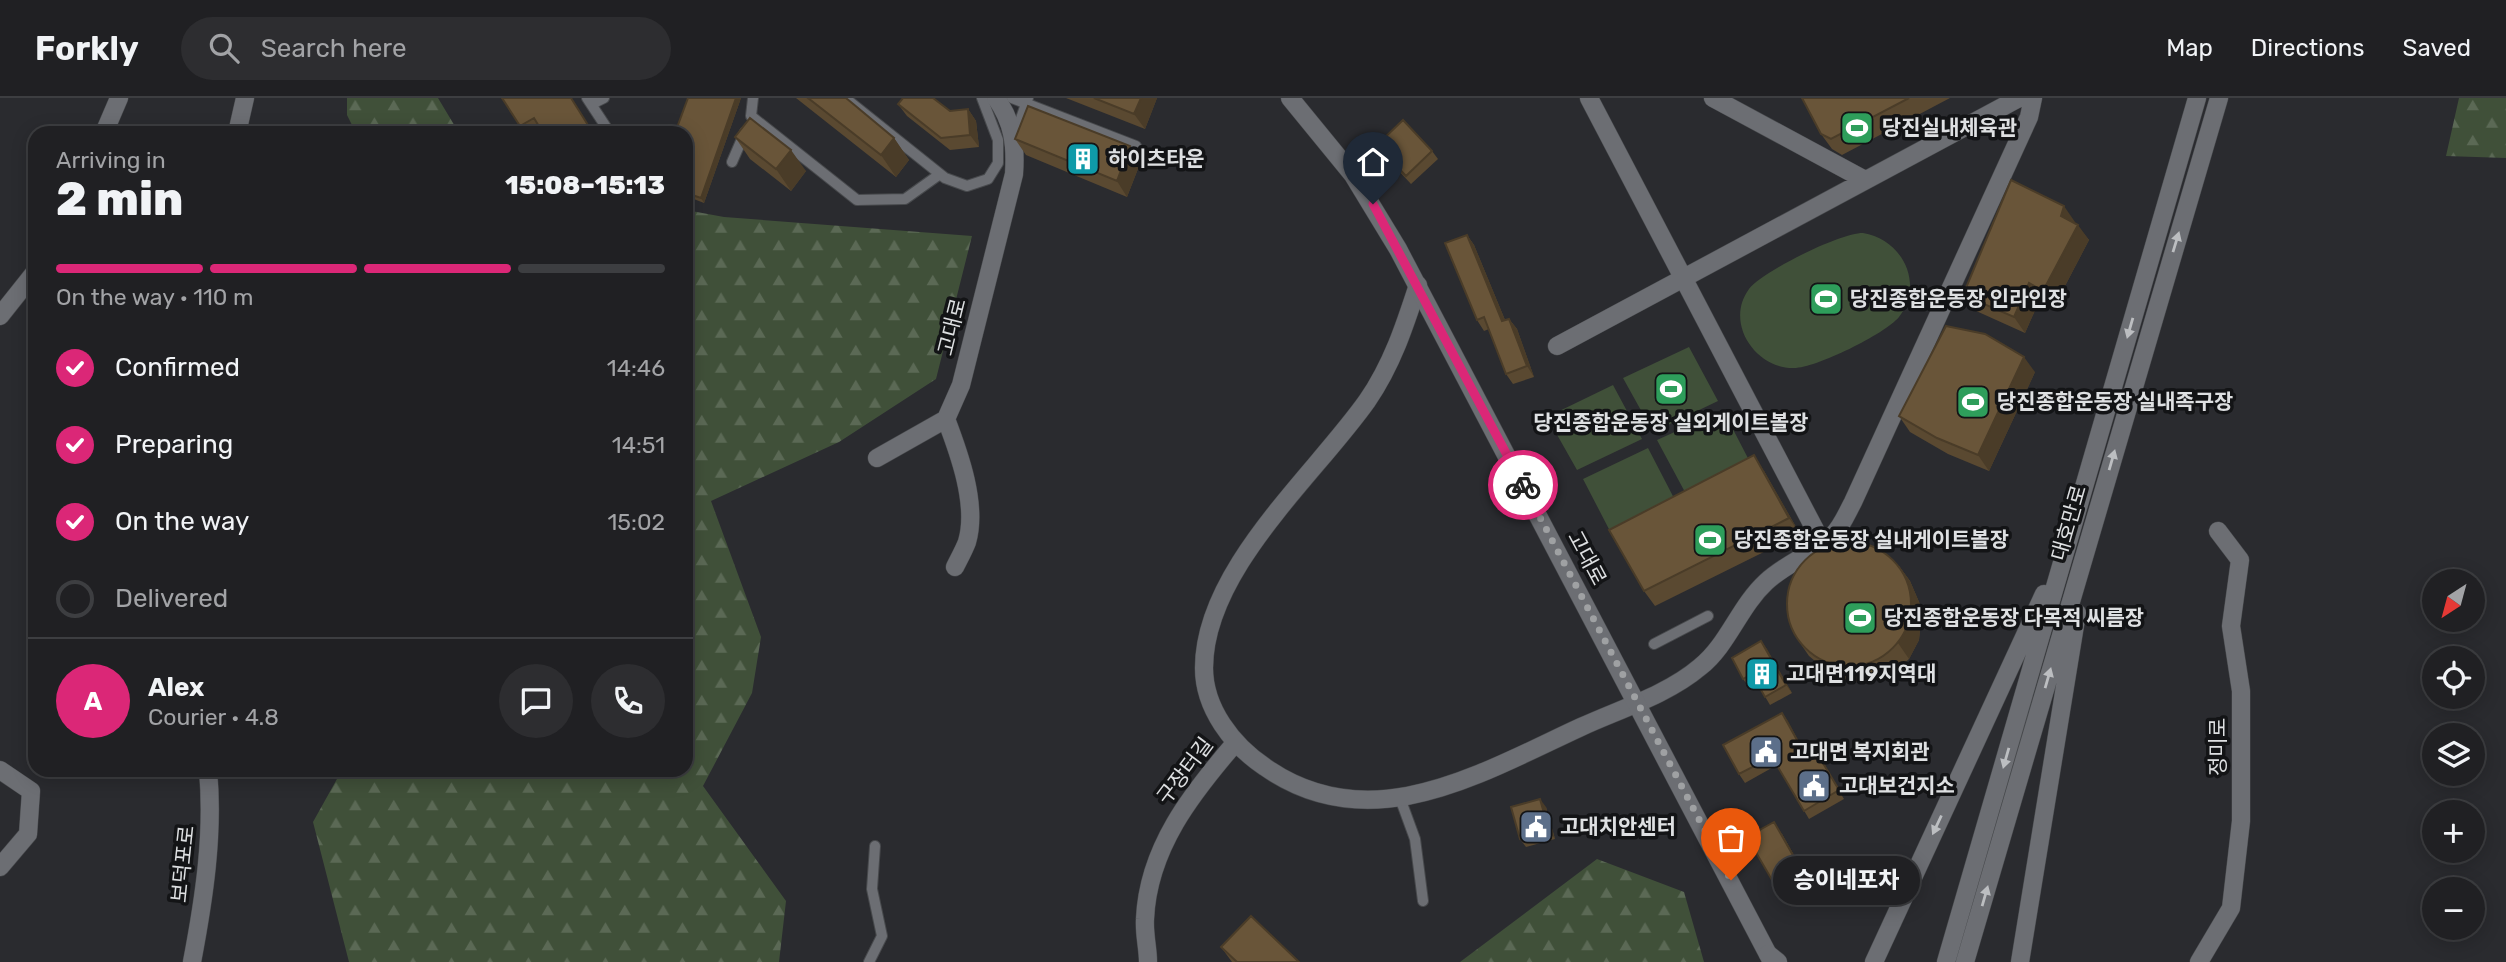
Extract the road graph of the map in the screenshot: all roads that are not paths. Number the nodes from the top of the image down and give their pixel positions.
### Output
1 (119, 98) edge
2 (245, 98) edge
3 (604, 98) edge
4 (753, 98) edge
5 (845, 98) edge
6 (982, 98) edge
7 (996, 98) edge
8 (1012, 98) edge
9 (1273, 98) edge
10 (1290, 98) edge
11 (1589, 98) edge
12 (1713, 98) edge
13 (2019, 98) edge
14 (2033, 98) edge
15 (2197, 98) edge
16 (2219, 98) edge
17 (589, 101) edge
18 (1027, 101) edge
19 (1303, 115) junction
20 (751, 116) junction
21 (107, 126) edge
22 (239, 126) edge
23 (605, 126) edge
24 (1014, 138) junction
25 (1136, 146) dead end
26 (732, 162) edge
27 (940, 174) junction
28 (1865, 180) junction
29 (1682, 278) junction
30 (1418, 285) junction
31 (28, 287) edge
32 (0, 316) edge
33 (1557, 346) dead end
34 (946, 419) junction
35 (877, 458) dead end
36 (2218, 531) dead end
37 (2089, 537) junction
38 (2068, 540) junction
39 (1822, 543) junction
40 (955, 566) dead end
41 (1708, 616) dead end
42 (1654, 644) dead end
43 (1637, 702) junction
44 (1236, 741) junction
45 (0, 770) edge
46 (209, 777) edge
47 (1400, 798) junction
48 (875, 846) dead end
49 (0, 867) edge
50 (1423, 901) dead end
51 (1884, 941) junction
52 (1773, 959) edge
53 (192, 962) edge
54 (869, 962) edge
55 (1148, 962) edge
56 (1865, 962) edge
57 (1874, 962) edge
58 (1946, 962) edge
59 (1965, 962) edge
60 (2020, 962) edge
61 (2199, 962) edge

1 - 21 street
2 - 22 street
3 - 17 lane
4 - 20 lane
5 - 27 lane
6 - 27 lane
7 - 24 street, 고대로
8 - 18 lane
9 - 19 street
10 - 19 street
11 - 29 street
12 - 28 street
13 - 28 street
14 - 39 street, 구장터길
15 -> 38 street, 대호만로
37 -> 16 street, 대호만로
17 - 23 lane
18 - 24 lane
18 - 25 lane
19 - 30 street, 고대로
20 - 26 lane
20 - 27 lane
24 - 34 street, 고대로
28 - 29 street
29 - 33 street
29 - 39 street
30 - 43 street, 고대로
30 - 44 street
31 - 32 street
34 - 35 street
34 - 40 street
36 - 61 street, 정미로
59 -> 37 street, 대호만로
37 - 60 street
38 -> 51 street
38 -> 58 street, 대호만로
39 - 43 street, 구장터길
41 - 42 lane
43 - 47 street, 구장터길
43 - 52 street, 고대로
44 - 47 street, 구장터길
44 - 55 street, 구장터길
45 - 49 street
46 - 53 street, 보덕포로
47 - 50 lane
48 - 54 lane
51 - 56 street
51 - 57 street

